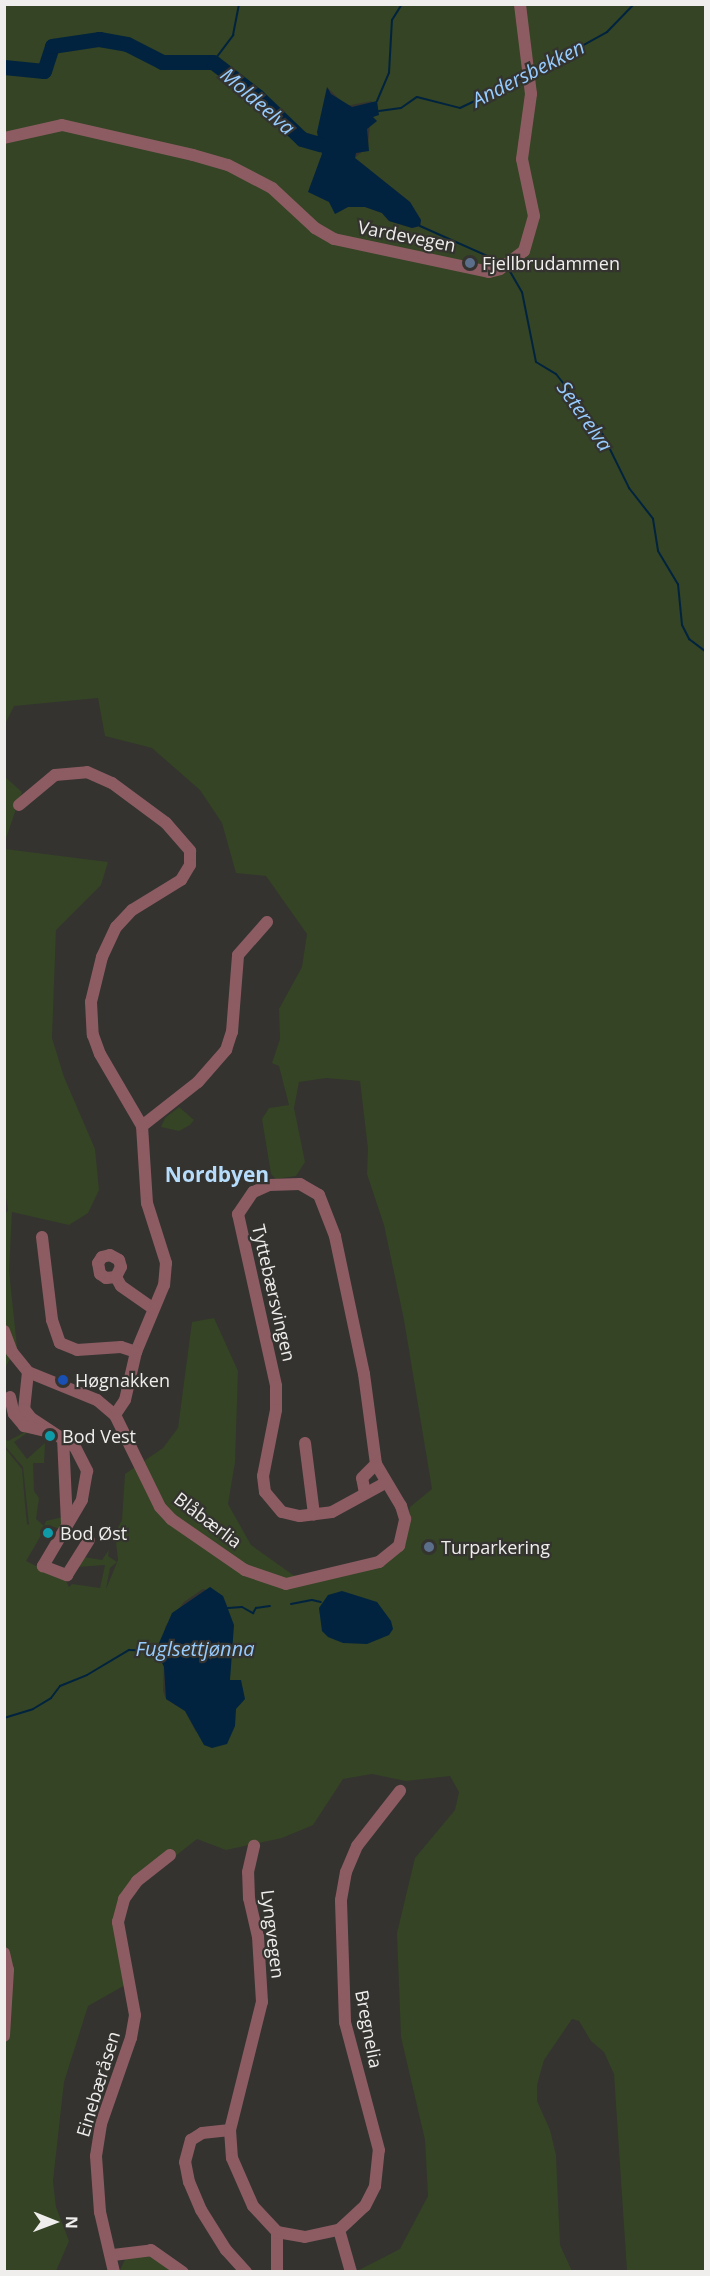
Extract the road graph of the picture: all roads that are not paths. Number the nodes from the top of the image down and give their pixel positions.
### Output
1 (520, 4) edge
2 (4, 138) edge
3 (19, 805) dead end
4 (267, 922) dead end
5 (142, 1126) junction
6 (42, 1237) dead end
7 (116, 1276) dead end
8 (153, 1308) junction
9 (4, 1331) edge
10 (136, 1352) junction
11 (28, 1372) junction
12 (10, 1396) dead end
13 (116, 1415) junction
14 (59, 1435) junction
15 (305, 1443) dead end
16 (376, 1464) junction
17 (385, 1483) junction
18 (365, 1493) junction
19 (315, 1514) junction
20 (67, 1524) junction
21 (90, 1540) dead end
22 (400, 1791) dead end
23 (254, 1846) dead end
24 (170, 1855) dead end
25 (4, 1953) edge
26 (4, 2036) edge
27 (230, 2130) junction
28 (339, 2230) junction
29 (277, 2232) junction
30 (113, 2255) junction
31 (114, 2271) edge
32 (183, 2271) edge
33 (246, 2271) edge
34 (277, 2271) edge
35 (351, 2271) edge

1 - 2 street, Vardevegen
3 - 5 street
4 - 5 street
5 - 8 street
6 - 10 street
7 - 8 street
8 - 10 street
9 - 11 street
10 - 13 street
11 - 13 street
11 - 14 street
12 - 14 street
13 - 17 street, Blåbærlia
14 - 20 street
14 - 20 street
15 - 19 street
16 - 17 street, Tyttebærsvingen
16 - 18 street
16 - 19 street, Tyttebærsvingen
17 - 18 street, Tyttebærsvingen
18 - 19 street, Tyttebærsvingen
20 - 21 street
22 - 28 street, Bregnelia
23 - 27 street, Lyngvegen
24 - 30 street, Einebæråsen
25 - 26 street
27 - 29 street, Lyngvegen
27 - 33 street
28 - 29 street
28 - 35 street
29 - 34 street
30 - 31 street, Einebæråsen
30 - 32 street

